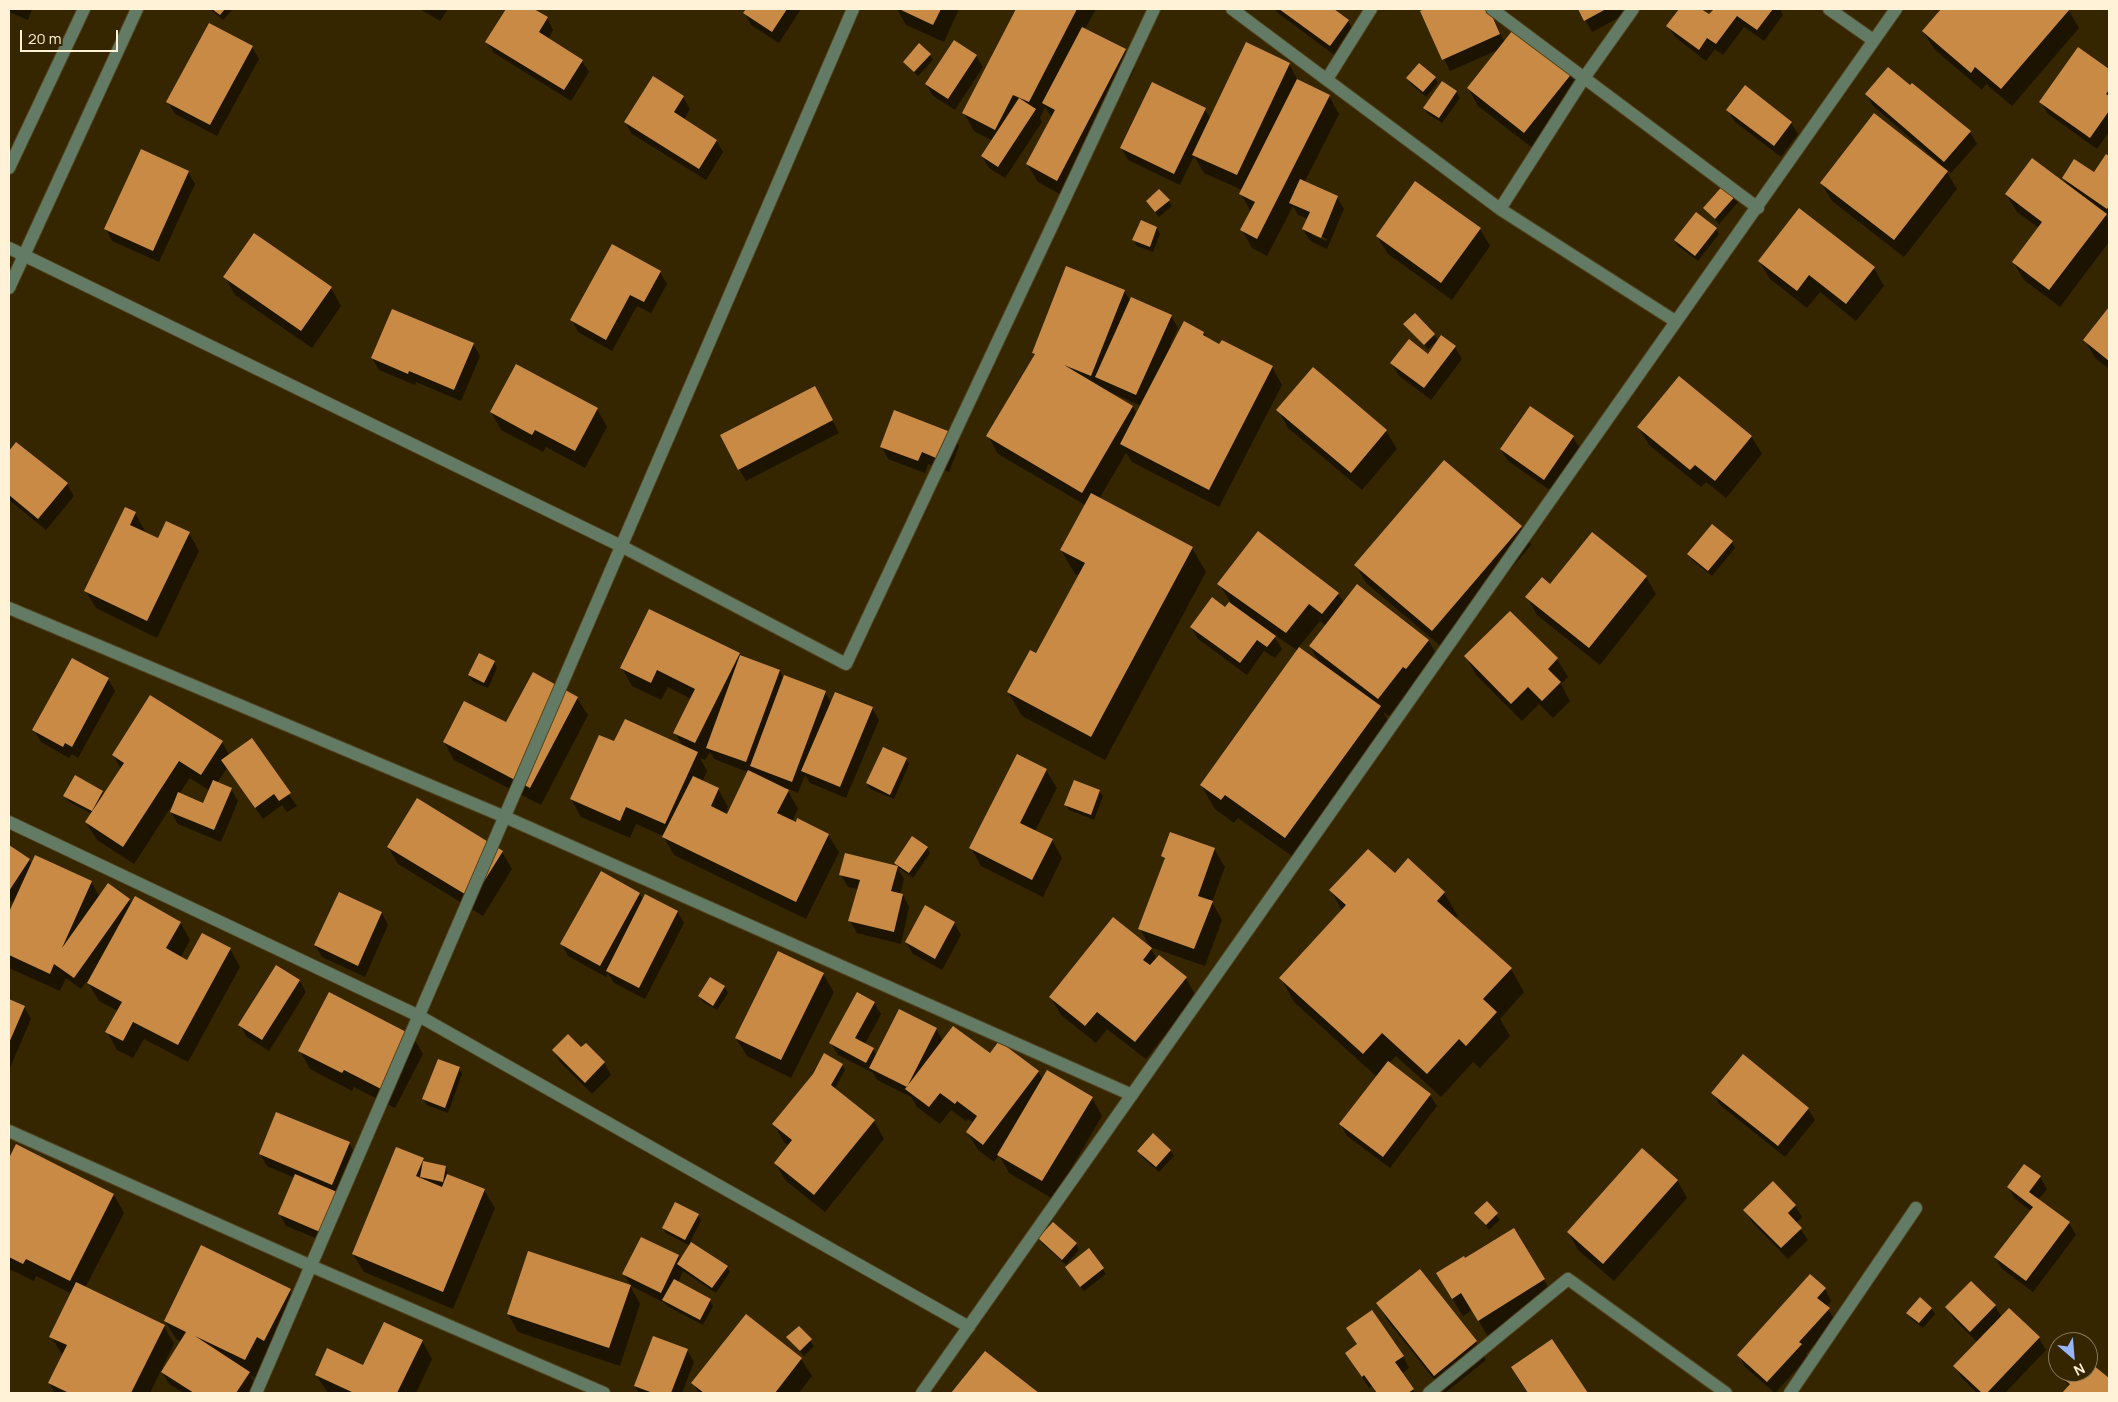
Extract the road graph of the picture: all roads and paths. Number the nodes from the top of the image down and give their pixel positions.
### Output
1 (84, 9) edge
2 (137, 9) edge
3 (852, 9) edge
4 (1154, 9) edge
5 (1232, 9) edge
6 (1371, 9) edge
7 (1492, 9) edge
8 (1633, 9) edge
9 (1829, 9) edge
10 (1896, 9) edge
11 (1874, 40) junction
12 (1584, 78) junction
13 (1327, 79) junction
14 (9, 168) edge
15 (1500, 208) junction
16 (1758, 208) junction
17 (9, 248) edge
18 (24, 256) junction
19 (9, 288) edge
20 (1675, 321) junction
21 (621, 546) junction
22 (9, 608) edge
23 (505, 817) junction
24 (9, 822) edge
25 (419, 1016) junction
26 (1132, 1095) junction
27 (9, 1131) edge
28 (1916, 1208) dead end
29 (311, 1266) junction
30 (969, 1327) junction
31 (256, 1393) edge
32 (604, 1393) edge
33 (922, 1393) edge
34 (1429, 1393) edge
35 (1726, 1393) edge
36 (1790, 1393) edge

1 - 14 street
2 - 18 street
3 - 21 street
4 - 21 street
5 - 13 street
6 - 13 street
7 - 12 street
8 - 12 street
9 - 11 street
10 - 11 street
11 - 16 street
12 - 15 street
12 - 16 street
13 - 15 street
15 - 20 street
16 - 20 street
17 - 18 street
18 - 19 street
18 - 21 street
20 - 26 street
21 - 23 street
22 - 23 street
23 - 25 street
23 - 26 street
24 - 25 street
25 - 29 street
25 - 30 street
26 - 30 street
27 - 29 street
28 - 36 street
29 - 31 street
29 - 32 street
30 - 33 street
34 - 35 street

